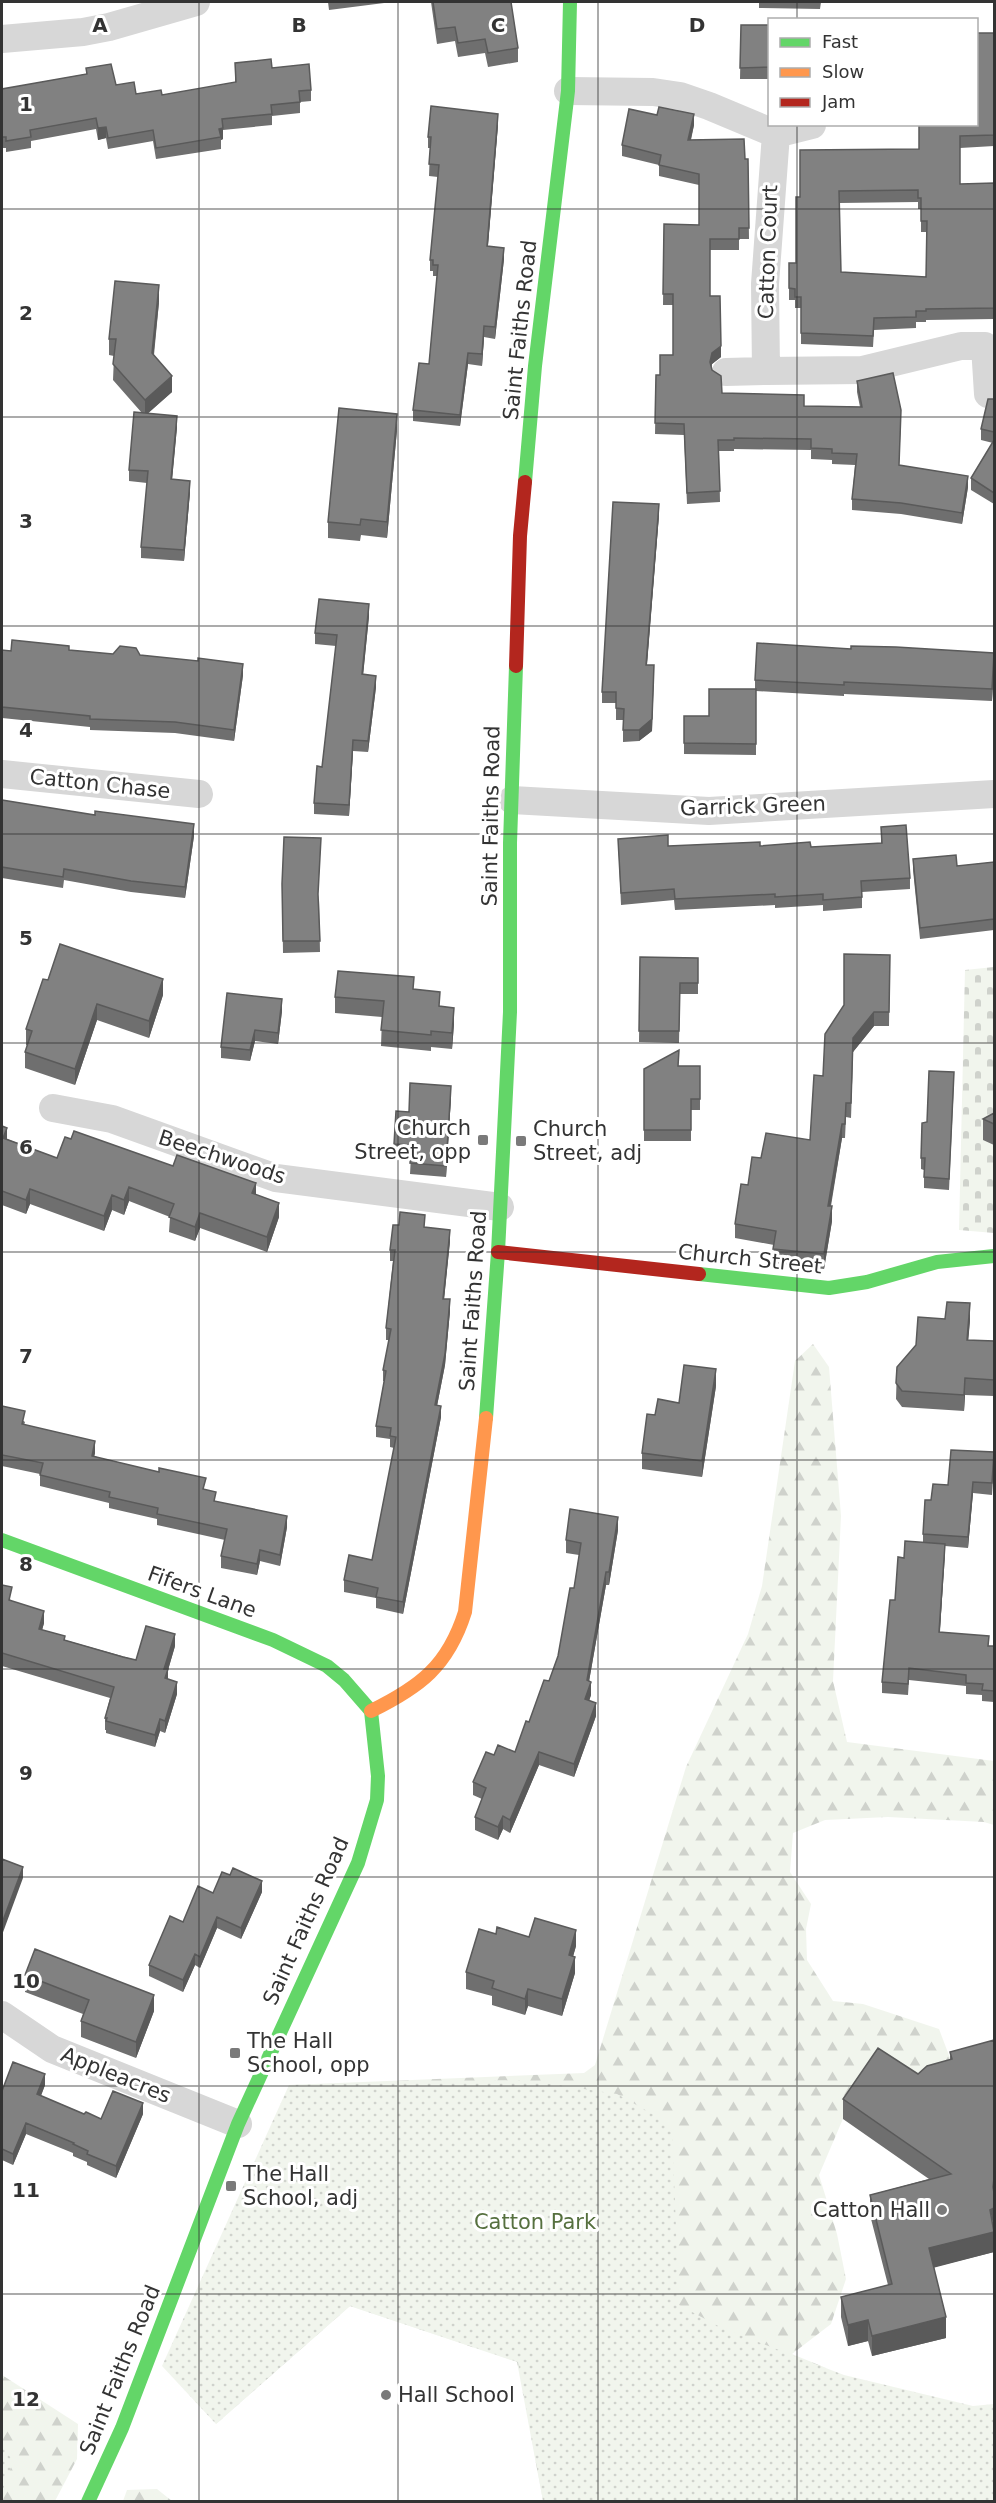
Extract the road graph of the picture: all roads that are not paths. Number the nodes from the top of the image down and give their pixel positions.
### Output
1 (196, 2) edge
2 (570, 2) edge
3 (2, 39) edge
4 (568, 91) junction
5 (808, 126) edge
6 (776, 134) junction
7 (766, 370) junction
8 (726, 372) dead end
9 (988, 394) dead end
10 (2, 774) edge
11 (199, 794) dead end
12 (994, 794) edge
13 (512, 800) junction
14 (53, 1108) dead end
15 (500, 1208) junction
16 (498, 1252) junction
17 (994, 1256) edge
18 (2, 1540) edge
19 (371, 1711) junction
20 (2, 2015) edge
21 (238, 2124) junction
22 (88, 2502) edge

1 - 3 street
2 - 4 street, Saint Faiths Road
4 - 6 street
4 - 13 street, Saint Faiths Road
5 - 6 street
6 - 7 street, Catton Court
7 - 8 street
7 - 9 street
10 - 11 street, Catton Chase
12 - 13 street, Garrick Green
13 - 15 street, Saint Faiths Road
14 - 15 street, Beechwoods
15 - 16 street, Saint Faiths Road
16 - 17 street, Church Street
16 - 19 street, Saint Faiths Road
18 - 19 street, Fifers Lane
19 - 21 street, Saint Faiths Road
20 - 21 street, Appleacres
21 - 22 street, Saint Faiths Road

